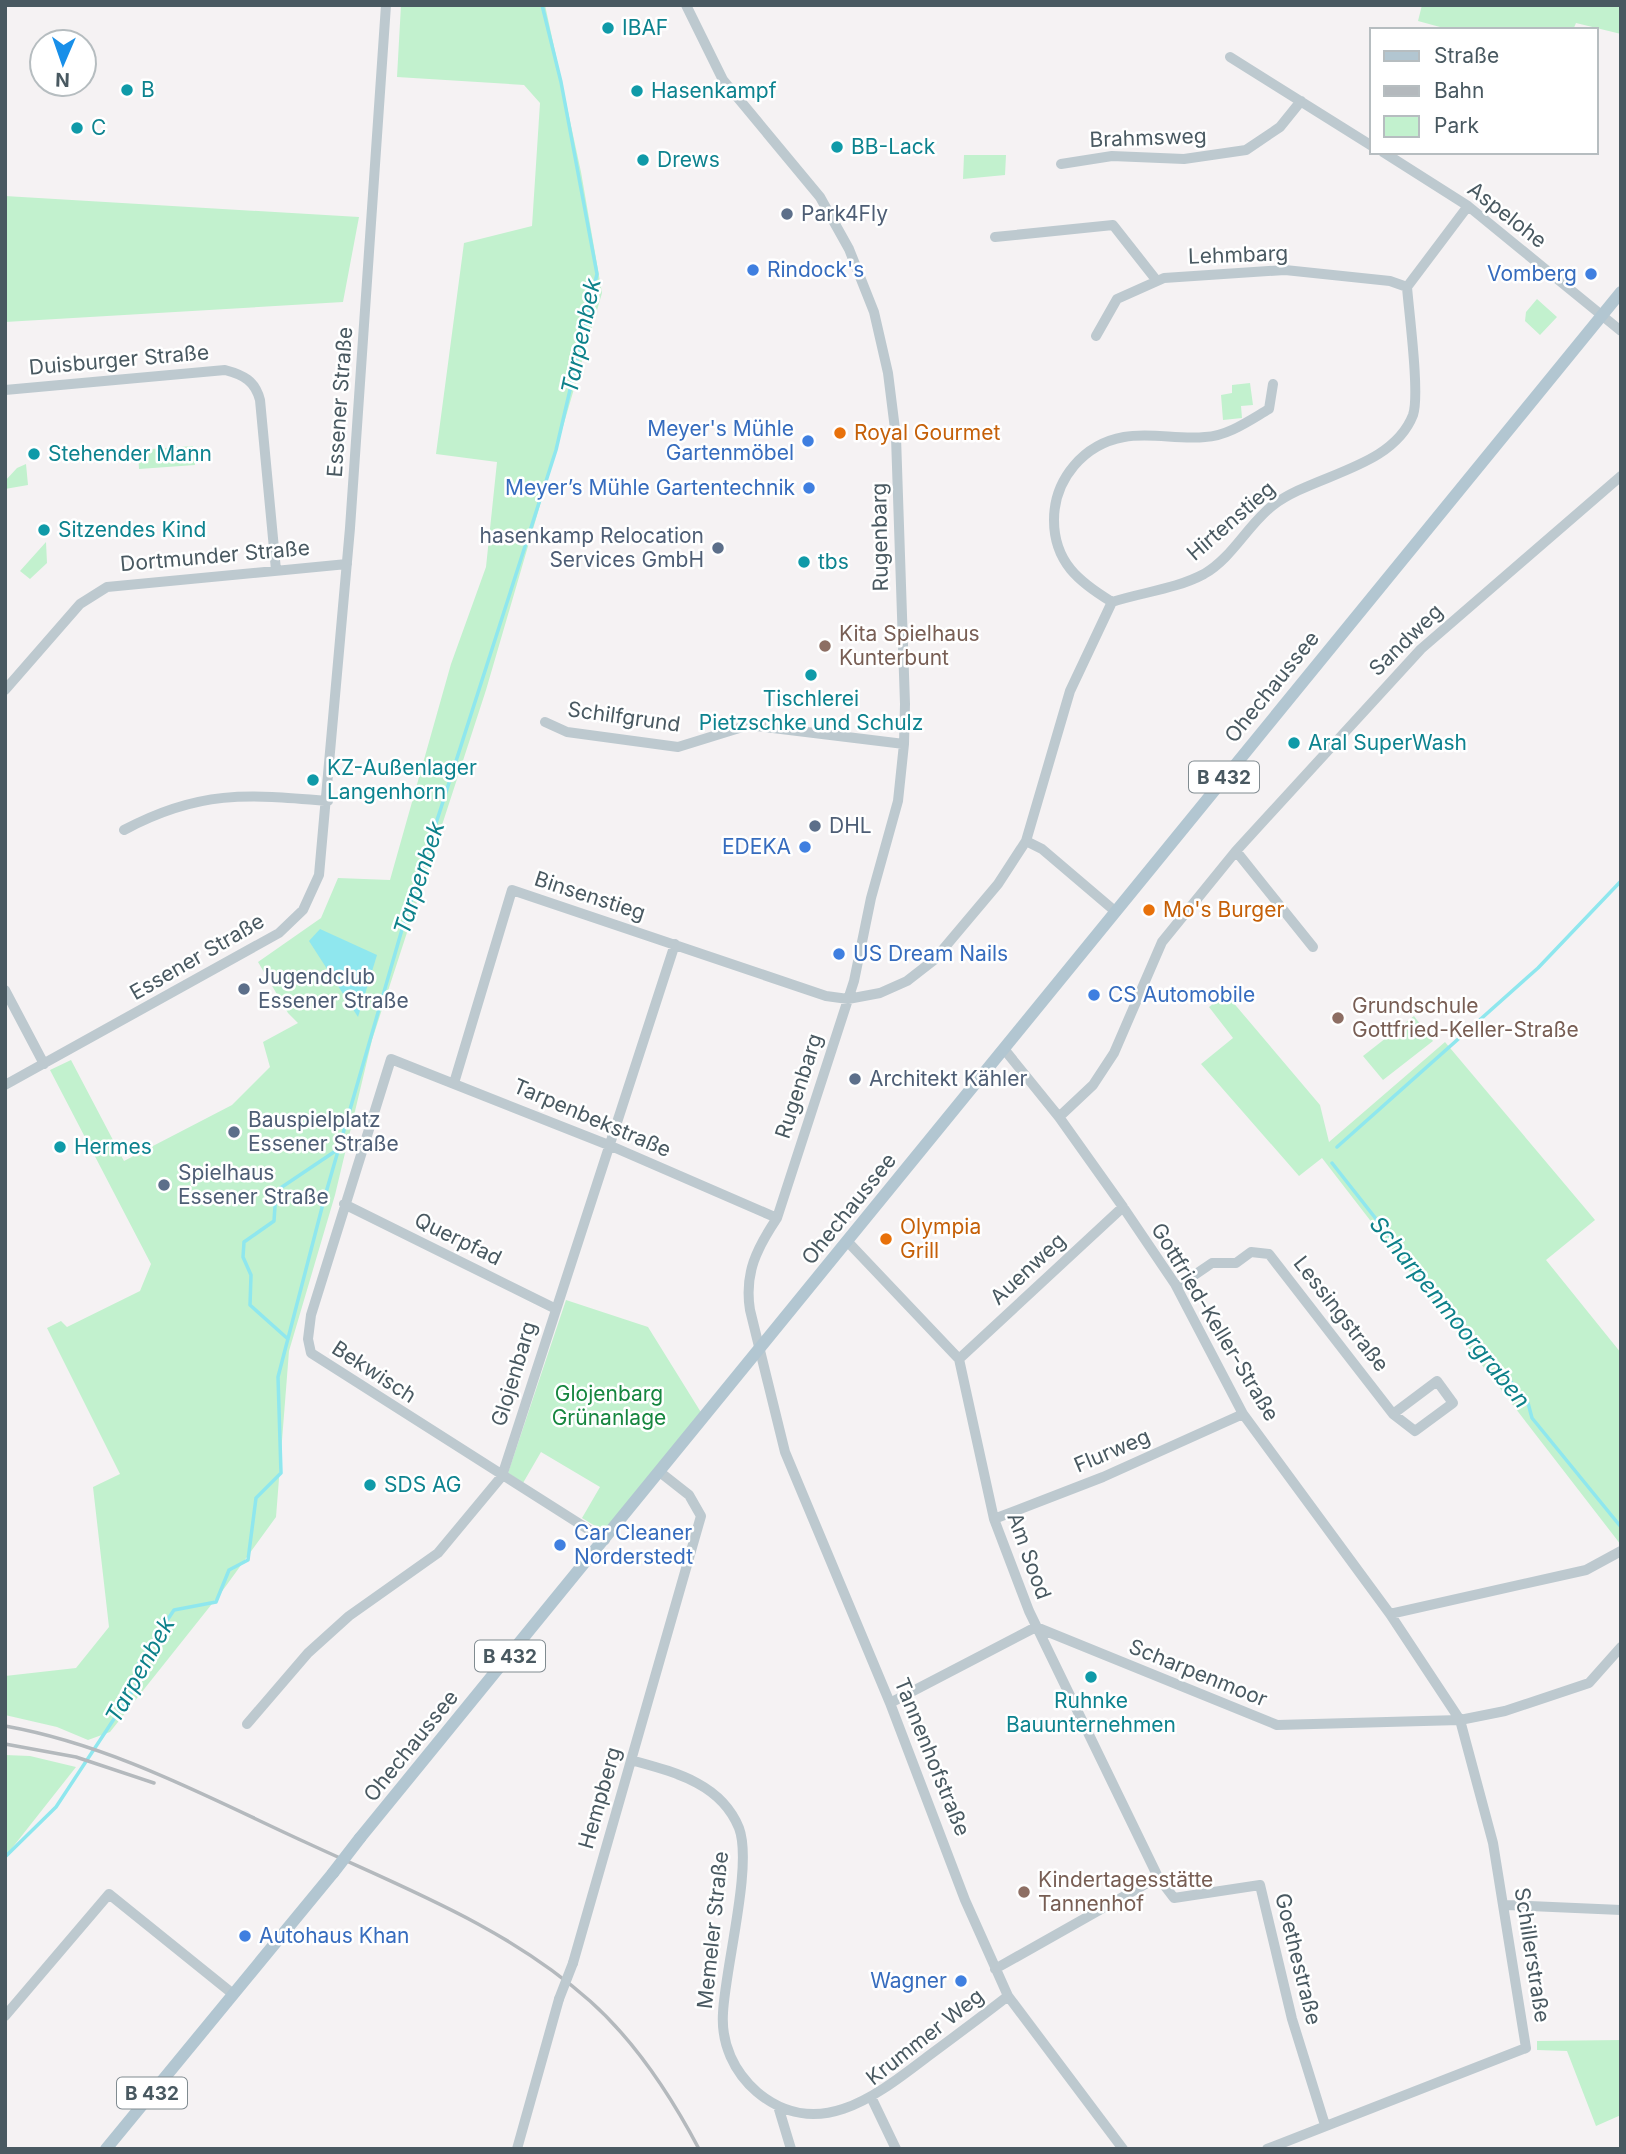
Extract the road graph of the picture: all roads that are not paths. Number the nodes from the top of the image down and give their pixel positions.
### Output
1 (386, 5) edge
2 (686, 5) edge
3 (1230, 57) dead end
4 (1301, 102) junction
5 (1370, 145) edge
6 (1386, 154) edge
7 (1061, 164) dead end
8 (1468, 206) junction
9 (995, 237) dead end
10 (1157, 281) junction
11 (1406, 287) junction
12 (1621, 292) edge
13 (1602, 316) junction
14 (1621, 331) edge
15 (1096, 336) dead end
16 (1273, 384) dead end
17 (5, 390) edge
18 (1621, 476) edge
19 (347, 564) junction
20 (276, 570) junction
21 (1112, 602) junction
22 (5, 690) edge
23 (545, 722) dead end
24 (904, 744) junction
25 (328, 801) junction
26 (124, 830) dead end
27 (1026, 841) junction
28 (1236, 851) junction
29 (1116, 912) junction
30 (675, 944) junction
31 (1313, 947) dead end
32 (5, 990) edge
33 (848, 999) junction
34 (1004, 1049) junction
35 (391, 1059) joint
36 (44, 1065) junction
37 (454, 1083) junction
38 (5, 1085) edge
39 (1059, 1117) junction
40 (611, 1146) junction
41 (344, 1204) junction
42 (1123, 1207) junction
43 (777, 1218) junction
44 (847, 1241) junction
45 (1177, 1287) junction
46 (554, 1308) junction
47 (760, 1351) junction
48 (959, 1359) junction
49 (1244, 1414) junction
50 (1393, 1414) junction
51 (661, 1473) junction
52 (502, 1476) junction
53 (994, 1519) junction
54 (605, 1540) junction
55 (1621, 1551) edge
56 (1390, 1614) junction
57 (1036, 1627) junction
58 (1621, 1647) edge
59 (890, 1703) junction
60 (1460, 1720) junction
61 (247, 1724) dead end
62 (631, 1760) junction
63 (1158, 1877) junction
64 (1174, 1898) joint
65 (1506, 1905) junction
66 (1621, 1910) edge
67 (995, 1969) junction
68 (233, 1994) junction
69 (1008, 1996) junction
70 (5, 2017) edge
71 (872, 2099) junction
72 (778, 2106) junction
73 (1325, 2125) junction
74 (106, 2149) edge
75 (517, 2149) edge
76 (791, 2149) edge
77 (896, 2149) edge
78 (1123, 2149) edge
79 (1267, 2149) edge

1 - 19 street, Essener Straße
2 - 24 street, Rugenbarg
3 - 4 street
4 - 5 street
4 - 7 street, Brahmsweg
6 - 8 street, Aspelohe
8 - 11 street
8 - 13 street, Aspelohe
9 - 10 street
10 - 11 street, Lehmbarg
10 - 15 street, Lehmbarg
11 - 21 street, Hirtenstieg
12 - 13 main road, Ohechaussee / B 432
13 - 14 street, Aspelohe
13 - 29 main road, Ohechaussee / B 432
16 - 21 street
17 - 20 street, Duisburger Straße
18 - 28 street, Sandweg
19 - 20 street, Dortmunder Straße
19 - 25 street, Essener Straße
20 - 22 street, Dortmunder Straße
21 - 27 street
23 - 24 street, Schilfgrund
24 - 33 street, Rugenbarg
25 - 26 street
25 - 36 street, Essener Straße
27 - 29 street
27 - 33 street
28 - 31 street
28 - 39 street, Sandweg
29 - 34 main road, Ohechaussee / B 432
30 - 33 street, Binsenstieg
30 - 37 street, Binsenstieg
30 - 40 street, Glojenbarg
32 - 36 street
33 - 43 street, Rugenbarg
34 - 39 street, Gottfried-Keller-Straße
34 - 44 main road, Ohechaussee / B 432
35 - 37 street, Tarpenbekstraße
35 - 41 street, Bekwisch
36 - 38 street, Essener Straße
37 - 40 street, Tarpenbekstraße
39 - 42 street, Gottfried-Keller-Straße
40 - 43 street, Tarpenbekstraße
40 - 46 street, Glojenbarg
41 - 46 street, Querpfad
41 - 52 street, Bekwisch
42 - 45 street, Gottfried-Keller-Straße
42 - 48 street, Auenweg
43 - 47 street, Rugenbarg
44 - 47 main road, Ohechaussee / B 432
44 - 48 street
45 - 49 street, Gottfried-Keller-Straße
45 - 50 street, Lessingstraße
46 - 52 street, Glojenbarg
47 - 51 main road, Ohechaussee / B 432
47 - 59 street, Tannenhofstraße
48 - 53 street, Am Sood
49 - 53 street, Flurweg
49 - 56 street, Gottfried-Keller-Straße
50 - 50 street, Lessingstraße
51 - 54 main road, Ohechaussee / B 432
51 - 62 street, Hempberg
52 - 54 street, Bekwisch
52 - 61 street, Glojenbarg
53 - 57 street, Am Sood
54 - 68 main road, Ohechaussee / B 432, bridge
55 - 56 street
56 - 60 street, Gottfried-Keller-Straße
57 - 59 street
57 - 60 street, Scharpenmoor
57 - 63 street, Am Sood
58 - 60 street, Scharpenmoor
59 - 67 street, Tannenhofstraße
60 - 65 street, Schillerstraße
62 - 72 street, Memeler Straße
62 - 75 street, Hempberg, bridge
63 - 64 street, Am Sood
63 - 67 street
64 - 73 street, Goethestraße
65 - 66 street
65 - 73 street, Schillerstraße
67 - 69 street, Tannenhofstraße
68 - 70 street
68 - 74 main road, Ohechaussee / B 432
69 - 71 street, Krummer Weg
69 - 78 street, Tannenhofstraße
71 - 72 street, Memeler Straße
71 - 77 street, Krummer Weg
72 - 76 street
73 - 79 street, Schillerstraße

